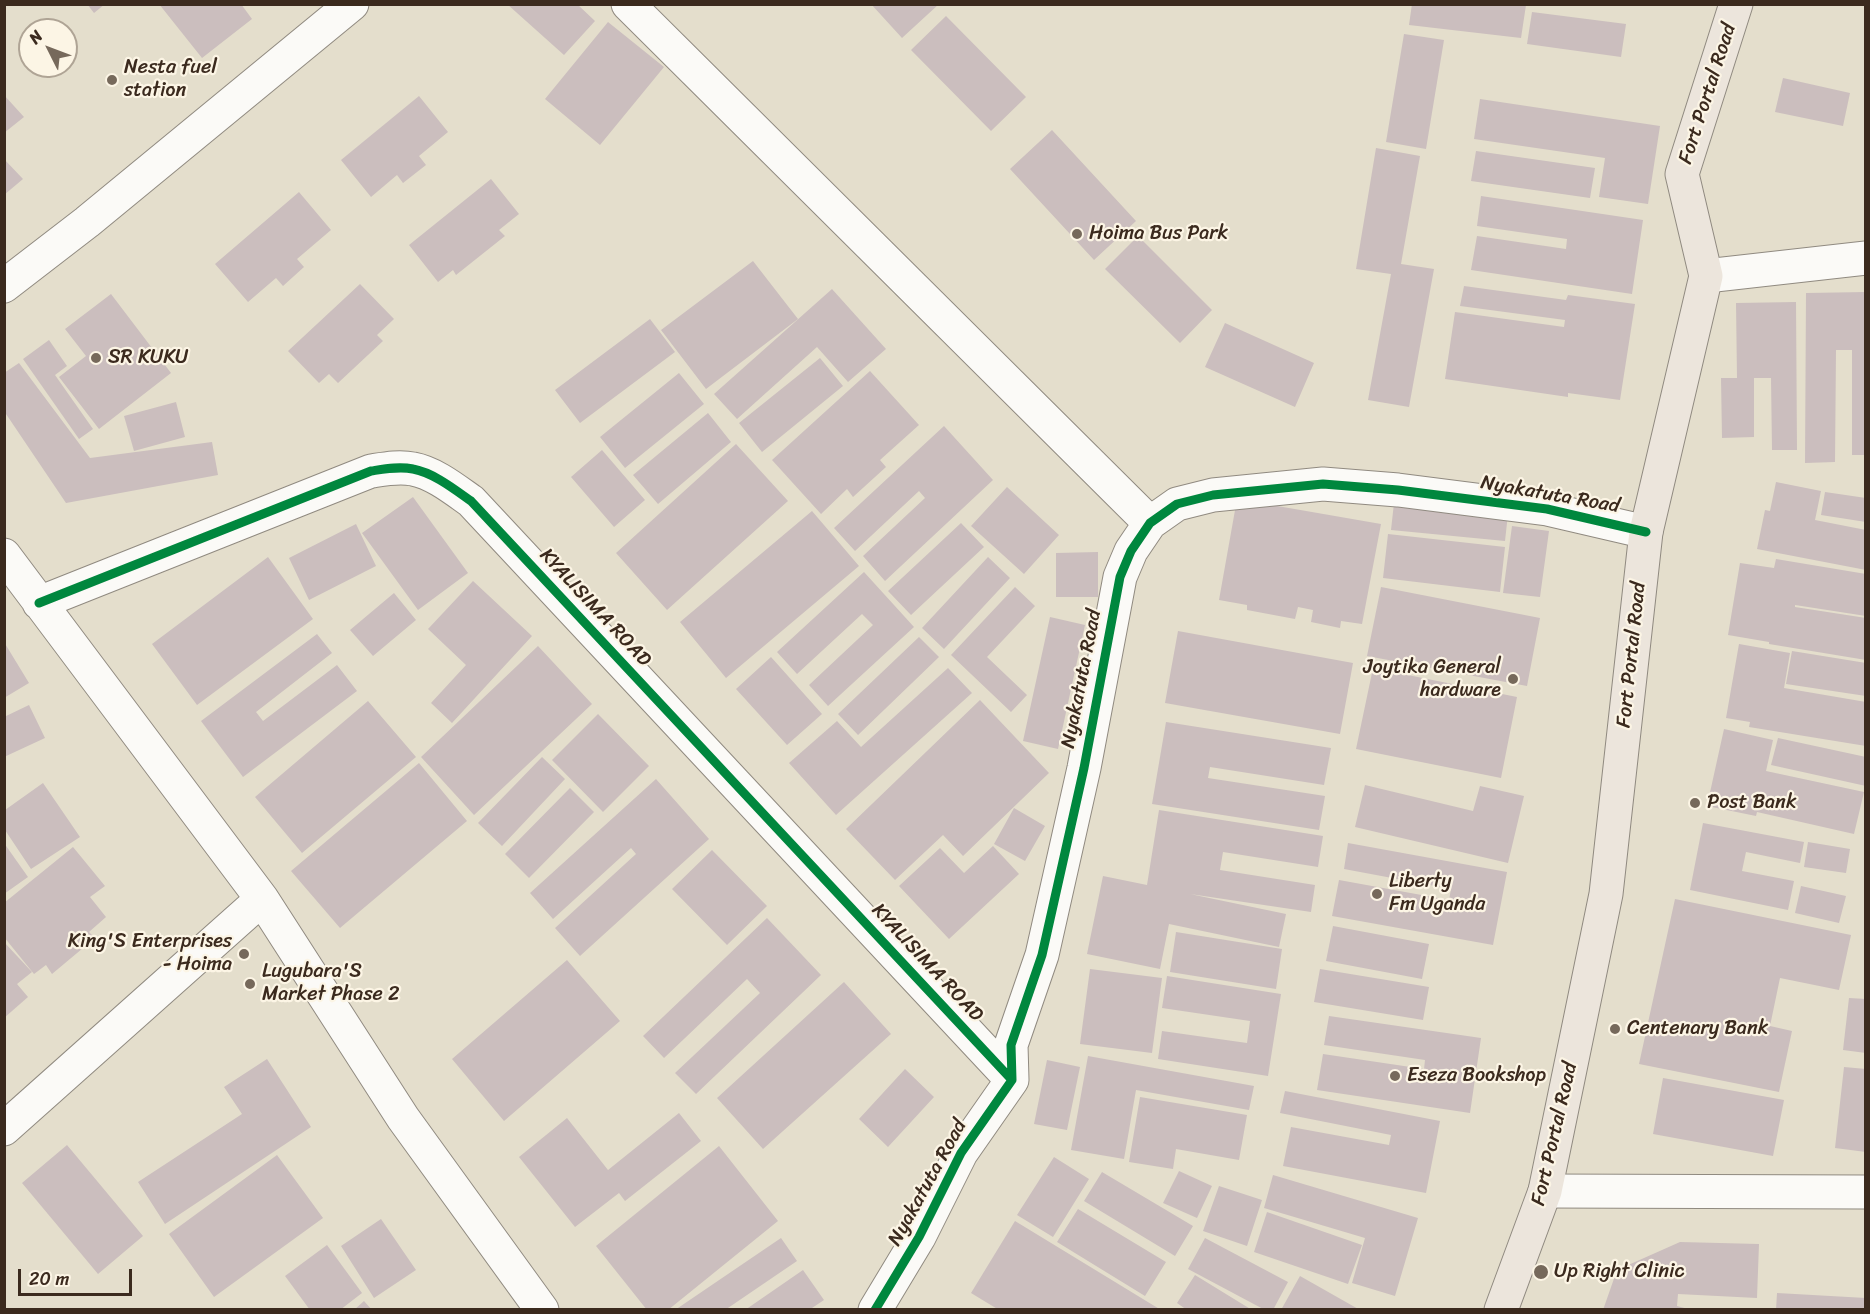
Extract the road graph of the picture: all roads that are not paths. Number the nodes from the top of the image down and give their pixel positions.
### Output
1 (352, 4) edge
2 (628, 4) edge
3 (1736, 4) edge
4 (1866, 258) edge
5 (1706, 276) junction
6 (4, 286) edge
7 (1150, 523) junction
8 (1646, 531) junction
9 (4, 555) edge
10 (39, 603) junction
11 (262, 899) junction
12 (1012, 1080) junction
13 (4, 1129) edge
14 (1545, 1191) junction
15 (1866, 1192) edge
16 (542, 1310) edge
17 (875, 1310) edge
18 (1501, 1310) edge

1 - 6 street
2 - 7 street
3 - 5 main road, Fort Portal Road
4 - 5 street
5 - 8 main road, Fort Portal Road
7 - 8 street, Nyakatuta Road
7 - 12 street, Nyakatuta Road
8 - 14 main road, Fort Portal Road
9 - 10 street
10 - 11 street
10 - 12 street, KYALISIMA ROAD
11 - 13 street
11 - 16 street
12 - 17 street, Nyakatuta Road
14 - 15 street
14 - 18 main road, Fort Portal Road

